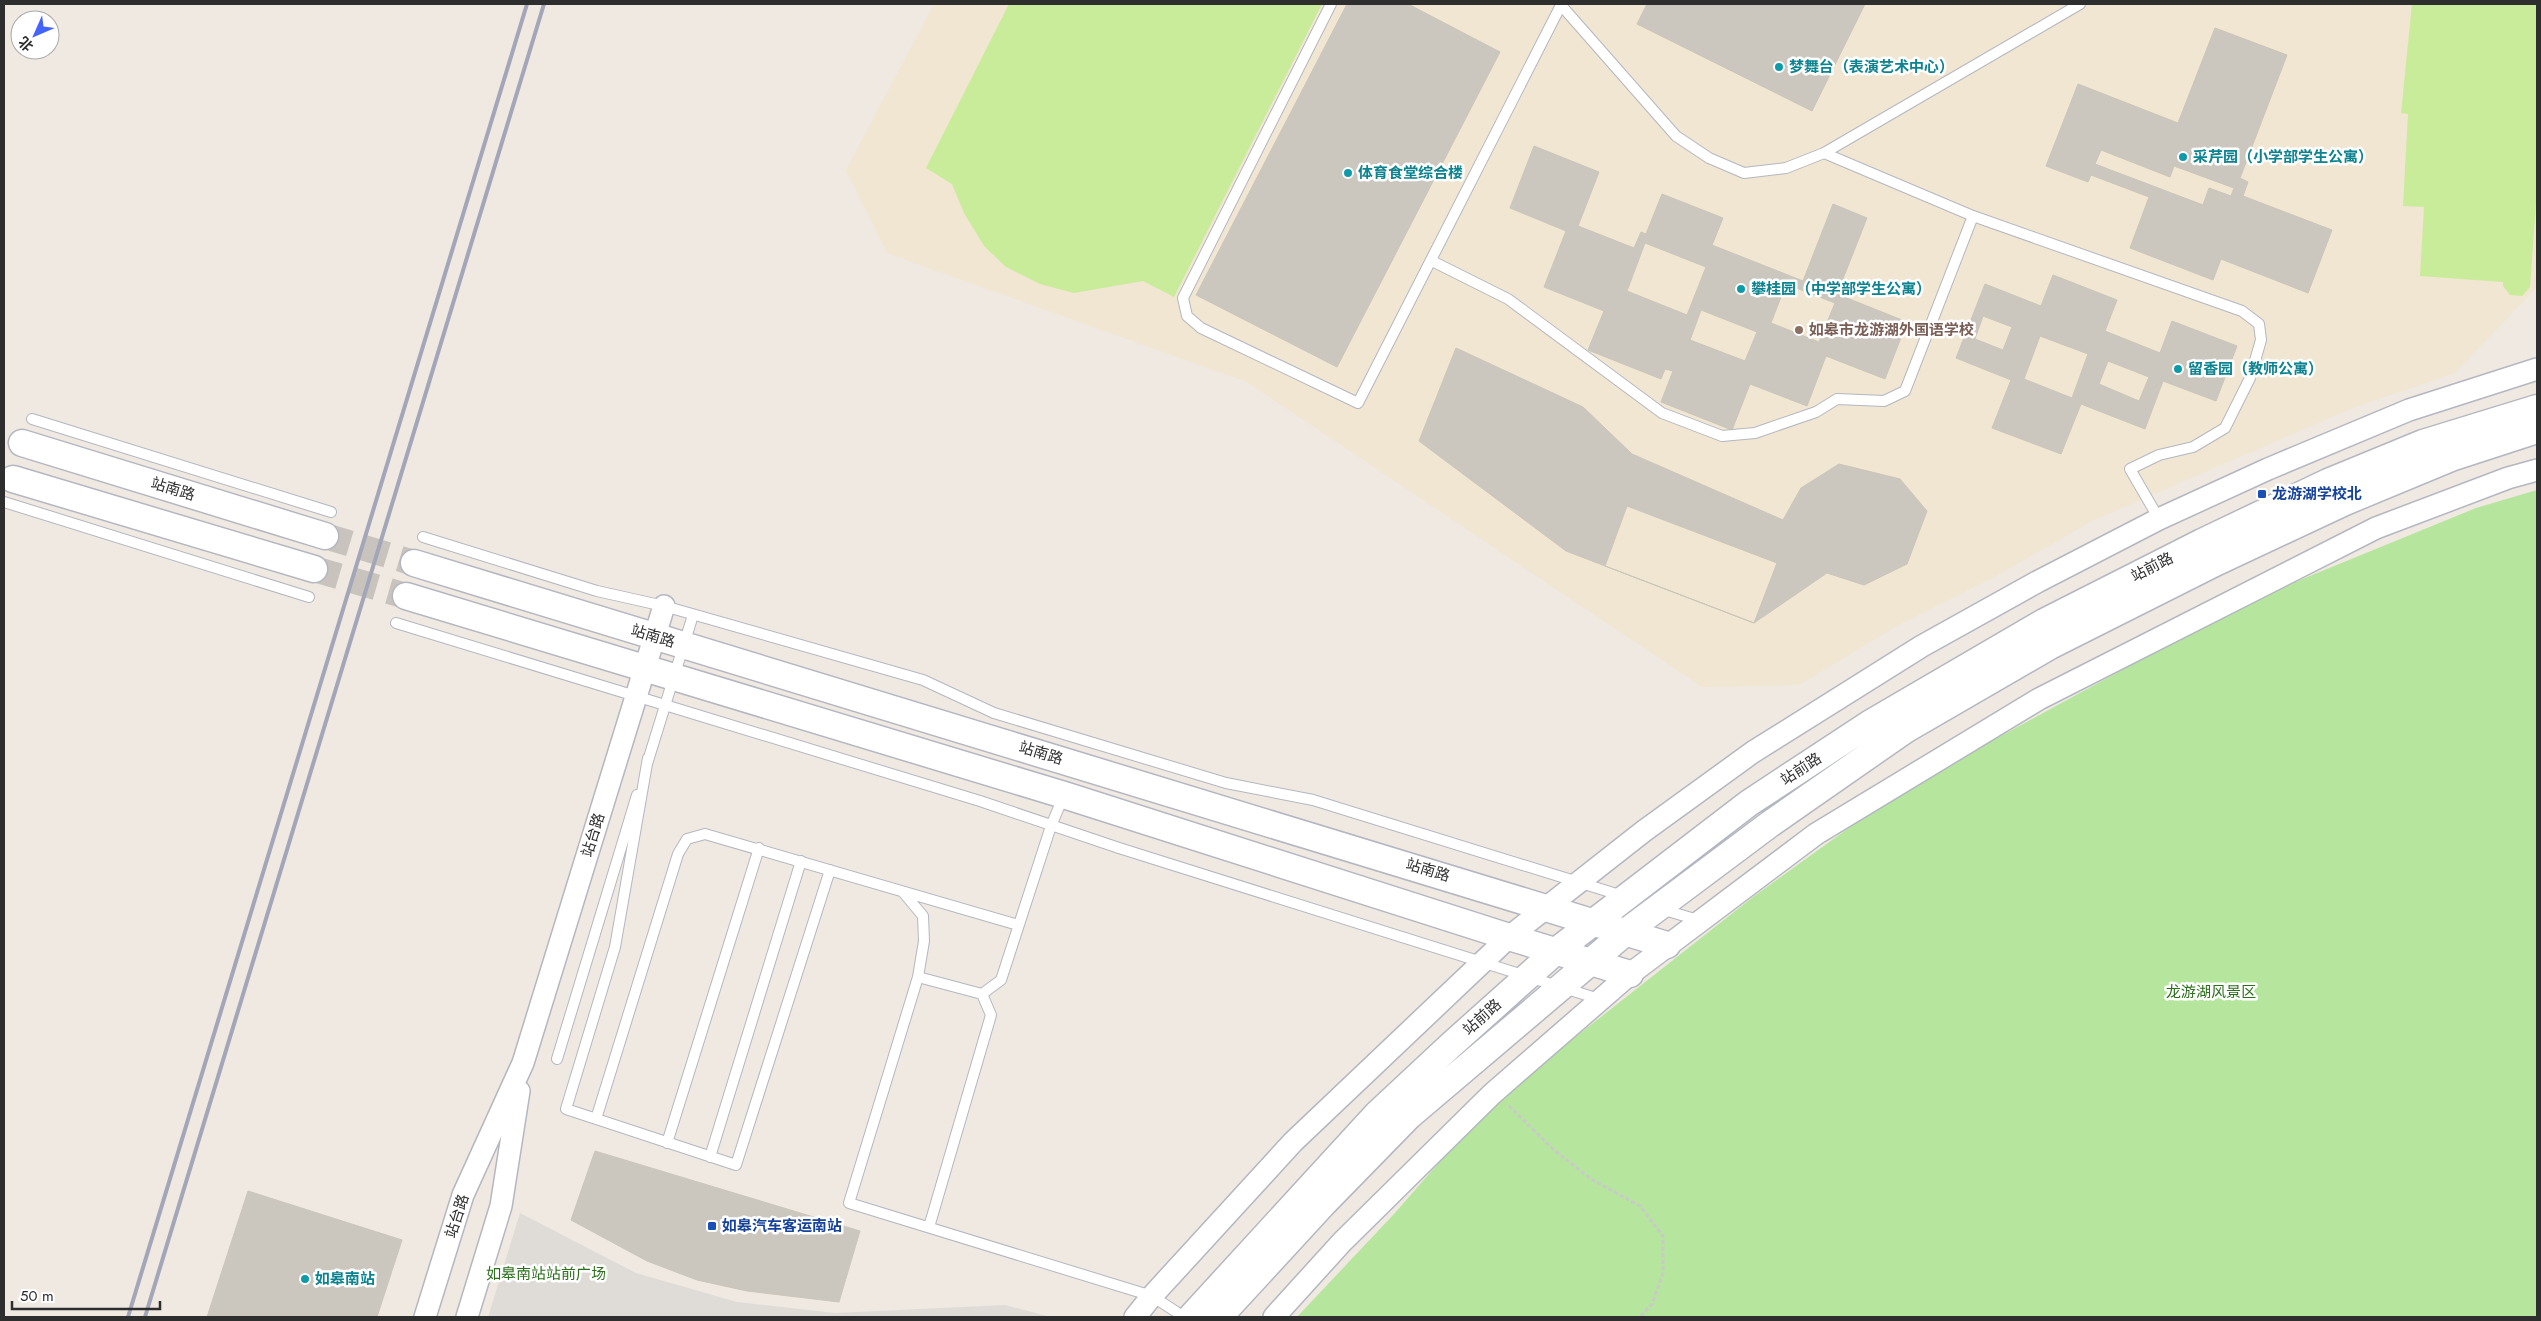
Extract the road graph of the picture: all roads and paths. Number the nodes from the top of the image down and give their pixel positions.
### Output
1 (1332, 4) edge
2 (1560, 4) edge
3 (2080, 4) edge
4 (1824, 153) junction
5 (1973, 216) junction
6 (1432, 261) junction
7 (2537, 368) edge
8 (2537, 408) edge
9 (32, 419) dead end
10 (2537, 430) edge
11 (22, 443) dead end
12 (2537, 470) edge
13 (8, 490) edge
14 (2159, 519) junction
15 (328, 524) joint
16 (423, 537) dead end
17 (414, 563) tunnel mouth
18 (314, 569) tunnel mouth
19 (406, 596) tunnel mouth
20 (309, 597) dead end
21 (664, 606) junction
22 (693, 615) junction
23 (396, 623) dead end
24 (654, 636) junction
25 (684, 646) junction
26 (644, 668) junction
27 (673, 678) junction
28 (634, 696) junction
29 (664, 706) junction
30 (648, 758) junction
31 (1064, 795) junction
32 (1051, 826) junction
33 (759, 848) junction
34 (801, 861) junction
35 (830, 870) junction
36 (1579, 882) junction
37 (903, 892) junction
38 (1624, 897) junction
39 (1548, 907) junction
40 (1658, 908) junction
41 (1698, 920) junction
42 (1593, 921) junction
43 (1018, 925) junction
44 (1627, 931) junction
45 (1509, 937) junction
46 (1667, 945) junction
47 (1556, 951) junction
48 (1590, 961) junction
49 (1482, 963) junction
50 (1630, 974) junction
51 (918, 976) junction
52 (1527, 977) junction
53 (1560, 988) junction
54 (982, 994) junction
55 (1599, 999) junction
56 (557, 1059) dead end
57 (523, 1064) junction
58 (1492, 1094) junction
59 (596, 1119) junction
60 (667, 1143) junction
61 (710, 1157) junction
62 (929, 1227) junction
63 (1152, 1296) junction
64 (425, 1317) edge
65 (466, 1317) edge
66 (1136, 1317) edge
67 (1184, 1317) edge
68 (1192, 1317) edge
69 (1219, 1317) edge
70 (1274, 1317) edge
71 (1640, 1317) edge

1 - 6 lane
2 - 4 lane
2 - 6 lane
3 - 4 lane
4 - 5 lane
5 - 6 lane
5 - 14 lane
7 - 14 street
8 - 38 street, 站前路
9 - 15 lane
10 - 40 street, 站前路
11 - 15 street, 站南路
12 - 41 street
13 - 18 street
13 - 20 lane
14 - 36 street
16 - 21 lane
17 - 24 street, 站南路
19 - 26 street
21 - 22 lane
21 - 24 street, 站台路
22 - 25 lane
22 - 36 lane
23 - 28 lane
24 - 25 street, 站南路
24 - 26 street, 站台路
25 - 27 lane
25 - 39 street, 站南路
26 - 27 street
26 - 28 street, 站台路
27 - 29 lane
27 - 31 street
28 - 29 lane
28 - 57 street, 站台路
29 - 30 lane
29 - 32 lane
30 - 56 lane
30 - 59 lane
31 - 32 lane
31 - 45 street
32 - 43 lane
32 - 49 lane
33 - 34 lane
33 - 59 lane
33 - 60 lane
34 - 35 lane
34 - 61 lane
35 - 37 lane
35 - 61 lane
36 - 38 lane
36 - 39 street
37 - 43 lane
37 - 51 lane
38 - 40 lane
38 - 42 street, 站前路
39 - 42 street, 站南路
39 - 45 street
40 - 41 lane
40 - 44 street, 站前路
41 - 46 street
42 - 44 street, 站南路
42 - 47 street, 站前路
43 - 54 lane
44 - 46 street, 站南路
44 - 48 street, 站前路
45 - 47 street
45 - 49 street
46 - 50 street
47 - 48 street
47 - 52 street, 站前路
48 - 50 street
48 - 53 street, 站前路
49 - 52 lane
49 - 63 street
50 - 55 street
51 - 54 lane
51 - 62 lane
52 - 53 lane
52 - 68 street, 站前路
53 - 55 lane
53 - 69 street, 站前路
54 - 62 lane
55 - 58 street
57 - 64 street, 站台路
57 - 65 street, 站台路
58 - 70 street
58 - 71 path
59 - 60 lane
60 - 61 lane
62 - 63 lane
63 - 66 street
63 - 67 lane

